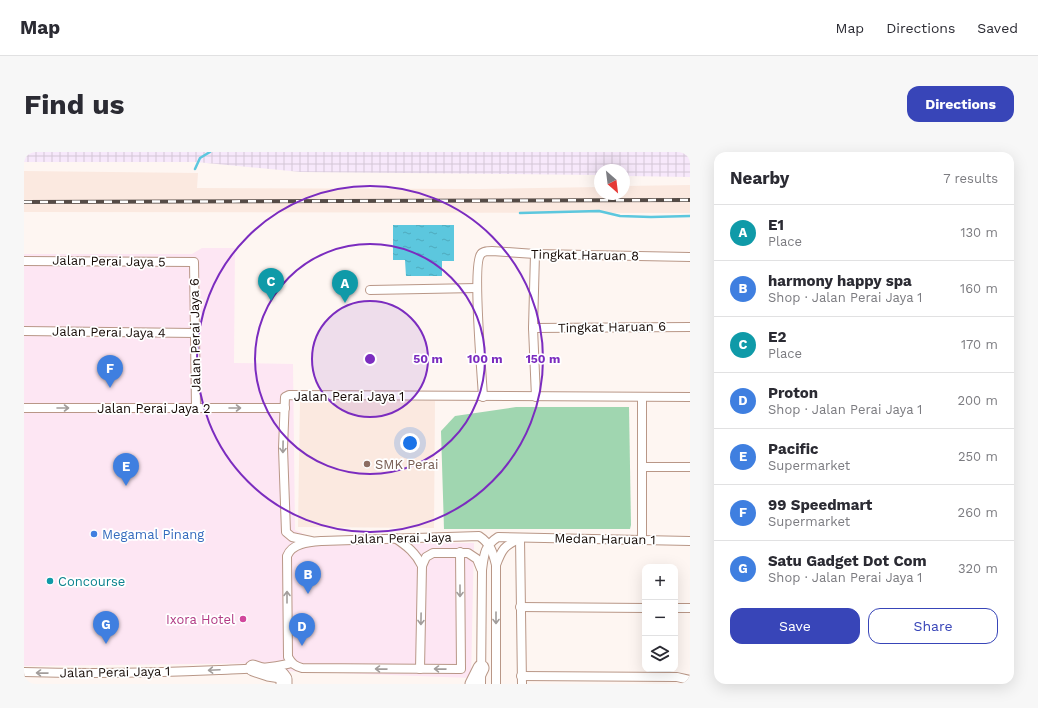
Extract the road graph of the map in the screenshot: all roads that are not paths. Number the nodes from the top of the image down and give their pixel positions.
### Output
1 (535, 254) junction
2 (690, 257) edge
3 (24, 261) edge
4 (194, 262) joint
5 (477, 288) junction
6 (370, 290) dead end
7 (690, 327) edge
8 (533, 328) junction
9 (24, 331) edge
10 (195, 333) junction
11 (536, 396) junction
12 (483, 397) junction
13 (642, 397) junction
14 (690, 397) edge
15 (24, 408) edge
16 (196, 408) junction
17 (285, 408) junction
18 (642, 467) junction
19 (690, 467) edge
20 (479, 536) junction
21 (498, 537) junction
22 (394, 538) junction
23 (520, 538) junction
24 (642, 540) junction
25 (311, 541) junction
26 (690, 541) edge
27 (489, 544) junction
28 (460, 552) junction
29 (496, 565) junction
30 (422, 566) junction
31 (482, 570) junction
32 (520, 607) junction
33 (642, 608) edge
34 (678, 608) edge
35 (690, 608) edge
36 (291, 663) junction
37 (253, 668) junction
38 (481, 668) junction
39 (420, 669) junction
40 (24, 672) edge
41 (521, 680) edge
42 (690, 680) edge
43 (284, 684) edge
44 (473, 684) edge
45 (481, 684) edge
46 (496, 684) edge

1 - 2 street, Tingkat Haruan 8
1 - 5 street, Tingkat Haruan 8
1 - 8 street
3 - 4 street, Jalan Perai Jaya 5
4 - 10 street, Jalan Perai Jaya 6
5 - 6 street
5 - 12 street
7 - 8 street, Tingkat Haruan 6
8 - 11 street
9 - 10 street, Jalan Perai Jaya 4
10 - 16 street, Jalan Perai Jaya 6
11 - 12 street, Jalan Perai Jaya 1
11 - 13 street, Jalan Perai Jaya 1
12 - 17 street, Jalan Perai Jaya 1
13 - 14 street, Jalan Perai Jaya 1
13 - 18 street
15 -> 16 street, Jalan Perai Jaya 2
16 -> 17 street, Jalan Perai Jaya 2
17 -> 25 street, Jalan Perai Jaya 1
18 - 19 street
18 - 24 street
20 - 21 street, Jalan Perai Jaya
20 - 22 street, Jalan Perai Jaya
20 - 27 street
21 - 23 street, Medan Haruan 1
21 - 27 street
22 - 25 street, Jalan Perai Jaya
22 - 30 street
23 - 24 street, Medan Haruan 1
23 - 29 street
23 - 32 street
24 - 26 street, Medan Haruan 1
36 -> 25 street
27 - 29 street
27 - 31 street
28 - 30 street
28 - 31 street
28 -> 39 street
29 -> 46 street
30 -> 39 street
31 - 38 street
32 - 33 street
32 - 41 street
34 - 35 street
36 - 37 street
39 -> 36 street
37 -> 40 street, Jalan Perai Jaya 1
37 - 43 highway
38 - 44 highway
38 - 45 street
41 - 42 street

